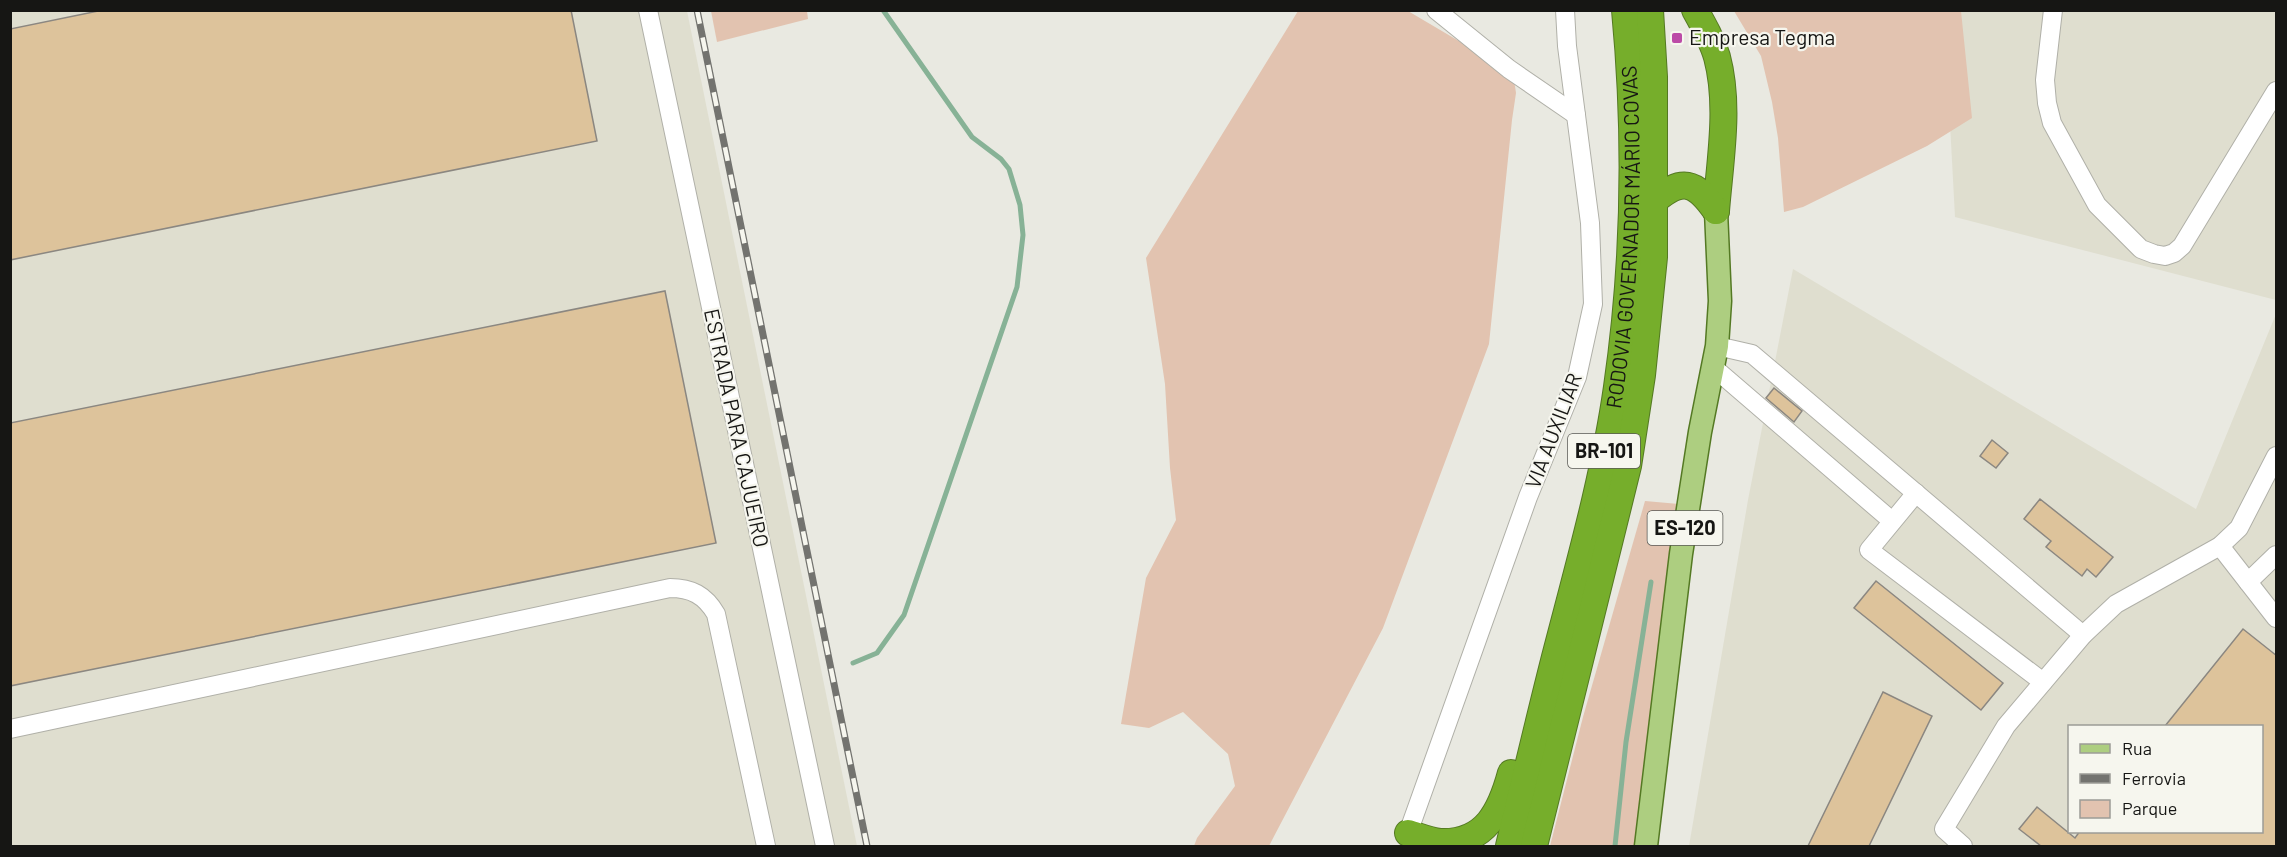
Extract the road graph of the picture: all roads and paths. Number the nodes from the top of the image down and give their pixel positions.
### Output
1 (648, 10) edge
2 (1436, 10) edge
3 (1565, 10) edge
4 (1625, 10) edge
5 (1650, 10) edge
6 (1695, 10) edge
7 (2053, 10) edge
8 (2277, 91) edge
9 (1576, 115) junction
10 (1653, 202) junction
11 (1716, 211) junction
12 (1715, 356) junction
13 (2277, 456) edge
14 (1916, 493) junction
15 (1892, 521) junction
16 (2220, 546) junction
17 (2277, 555) edge
18 (2248, 582) junction
19 (2277, 618) edge
20 (2083, 635) junction
21 (1555, 659) junction
22 (2043, 682) junction
23 (10, 729) edge
24 (1406, 840) edge
25 (1441, 844) edge
26 (766, 846) edge
27 (825, 846) edge
28 (1509, 846) edge
29 (1534, 846) edge
30 (1646, 846) edge
31 (1963, 846) edge

1 - 27 street, ESTRADA PARA CAJUEIRO
2 - 9 street
3 - 9 street, VIA AUXILIAR
4 - 21 highway, RODOVIA GOVERNADOR MÁRIO COVAS / BR-101
5 - 10 highway, RODOVIA GOVERNADOR MÁRIO COVAS / BR-101
6 - 11 highway
7 - 8 street
9 - 24 street, VIA AUXILIAR
10 - 11 highway
10 - 29 highway, RODOVIA GOVERNADOR MÁRIO COVAS / BR-101
11 - 12 main road, ES-120
12 - 14 street
12 - 15 street
12 - 30 main road, ES-120
13 - 16 street
14 - 15 street
14 - 20 street
15 - 22 street
16 - 18 street
16 - 20 street
17 - 18 street
18 - 19 street
20 - 22 street
21 - 25 highway
21 - 28 highway, RODOVIA GOVERNADOR MÁRIO COVAS / BR-101
22 - 31 street
23 - 26 street
24 - 25 highway

